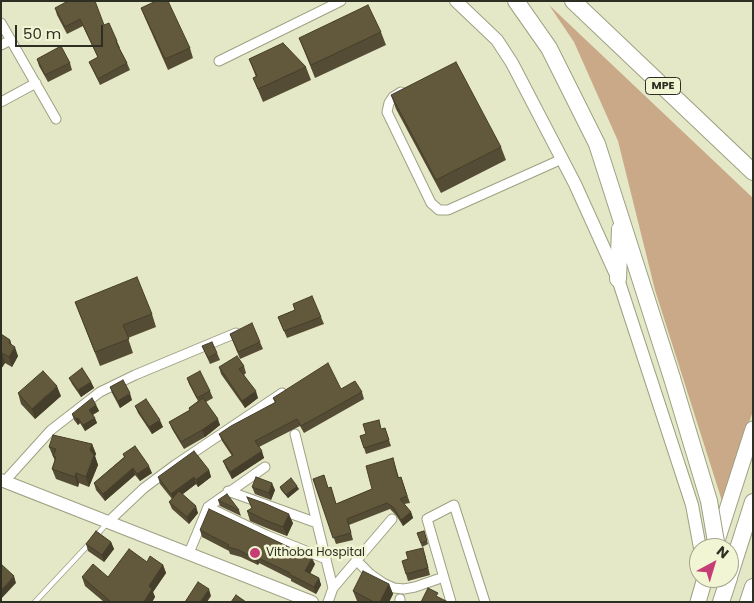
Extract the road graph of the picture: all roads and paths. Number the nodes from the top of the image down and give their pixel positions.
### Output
1 (341, 1) edge
2 (456, 1) edge
3 (516, 1) edge
4 (573, 1) edge
5 (1, 23) edge
6 (11, 40) junction
7 (1, 46) edge
8 (219, 60) dead end
9 (36, 83) junction
10 (407, 88) edge
11 (1, 102) edge
12 (56, 119) dead end
13 (562, 158) junction
14 (753, 172) edge
15 (621, 217) junction
16 (618, 279) junction
17 (236, 333) edge
18 (292, 387) edge
19 (753, 429) edge
20 (295, 434) dead end
21 (265, 467) dead end
22 (3, 481) edge
23 (228, 491) junction
24 (753, 502) edge
25 (208, 507) junction
26 (392, 519) dead end
27 (108, 522) junction
28 (317, 523) junction
29 (698, 538) edge
30 (715, 538) edge
31 (719, 538) edge
32 (739, 546) edge
33 (189, 553) junction
34 (326, 559) junction
35 (356, 560) junction
36 (438, 579) dead end
37 (753, 587) edge
38 (333, 588) junction
39 (719, 588) edge
40 (725, 588) edge
41 (35, 602) edge
42 (312, 602) edge
43 (328, 602) edge
44 (451, 602) edge
45 (485, 602) edge
46 (720, 602) edge
47 (748, 602) edge

1 - 8 street
2 - 13 street
3 - 15 highway
4 - 14 highway, MPE
5 - 6 street
6 - 7 street
6 - 9 street
9 - 11 street
9 - 12 street
10 - 13 street
13 - 16 street
15 - 16 highway
15 - 30 highway, bridge
16 - 29 street
17 - 22 street
18 - 27 street
19 - 31 main road
20 - 28 street
21 - 23 street
22 - 27 street
23 - 25 street
23 - 28 street
24 - 32 highway
25 - 33 street
25 - 34 street
26 - 35 street
27 - 33 street
27 - 41 lane
28 - 34 street
33 - 42 street
34 - 38 street
35 - 36 street
35 - 38 street
37 - 47 highway
38 - 43 street
39 - 46 highway
40 - 46 highway
44 - 45 street

